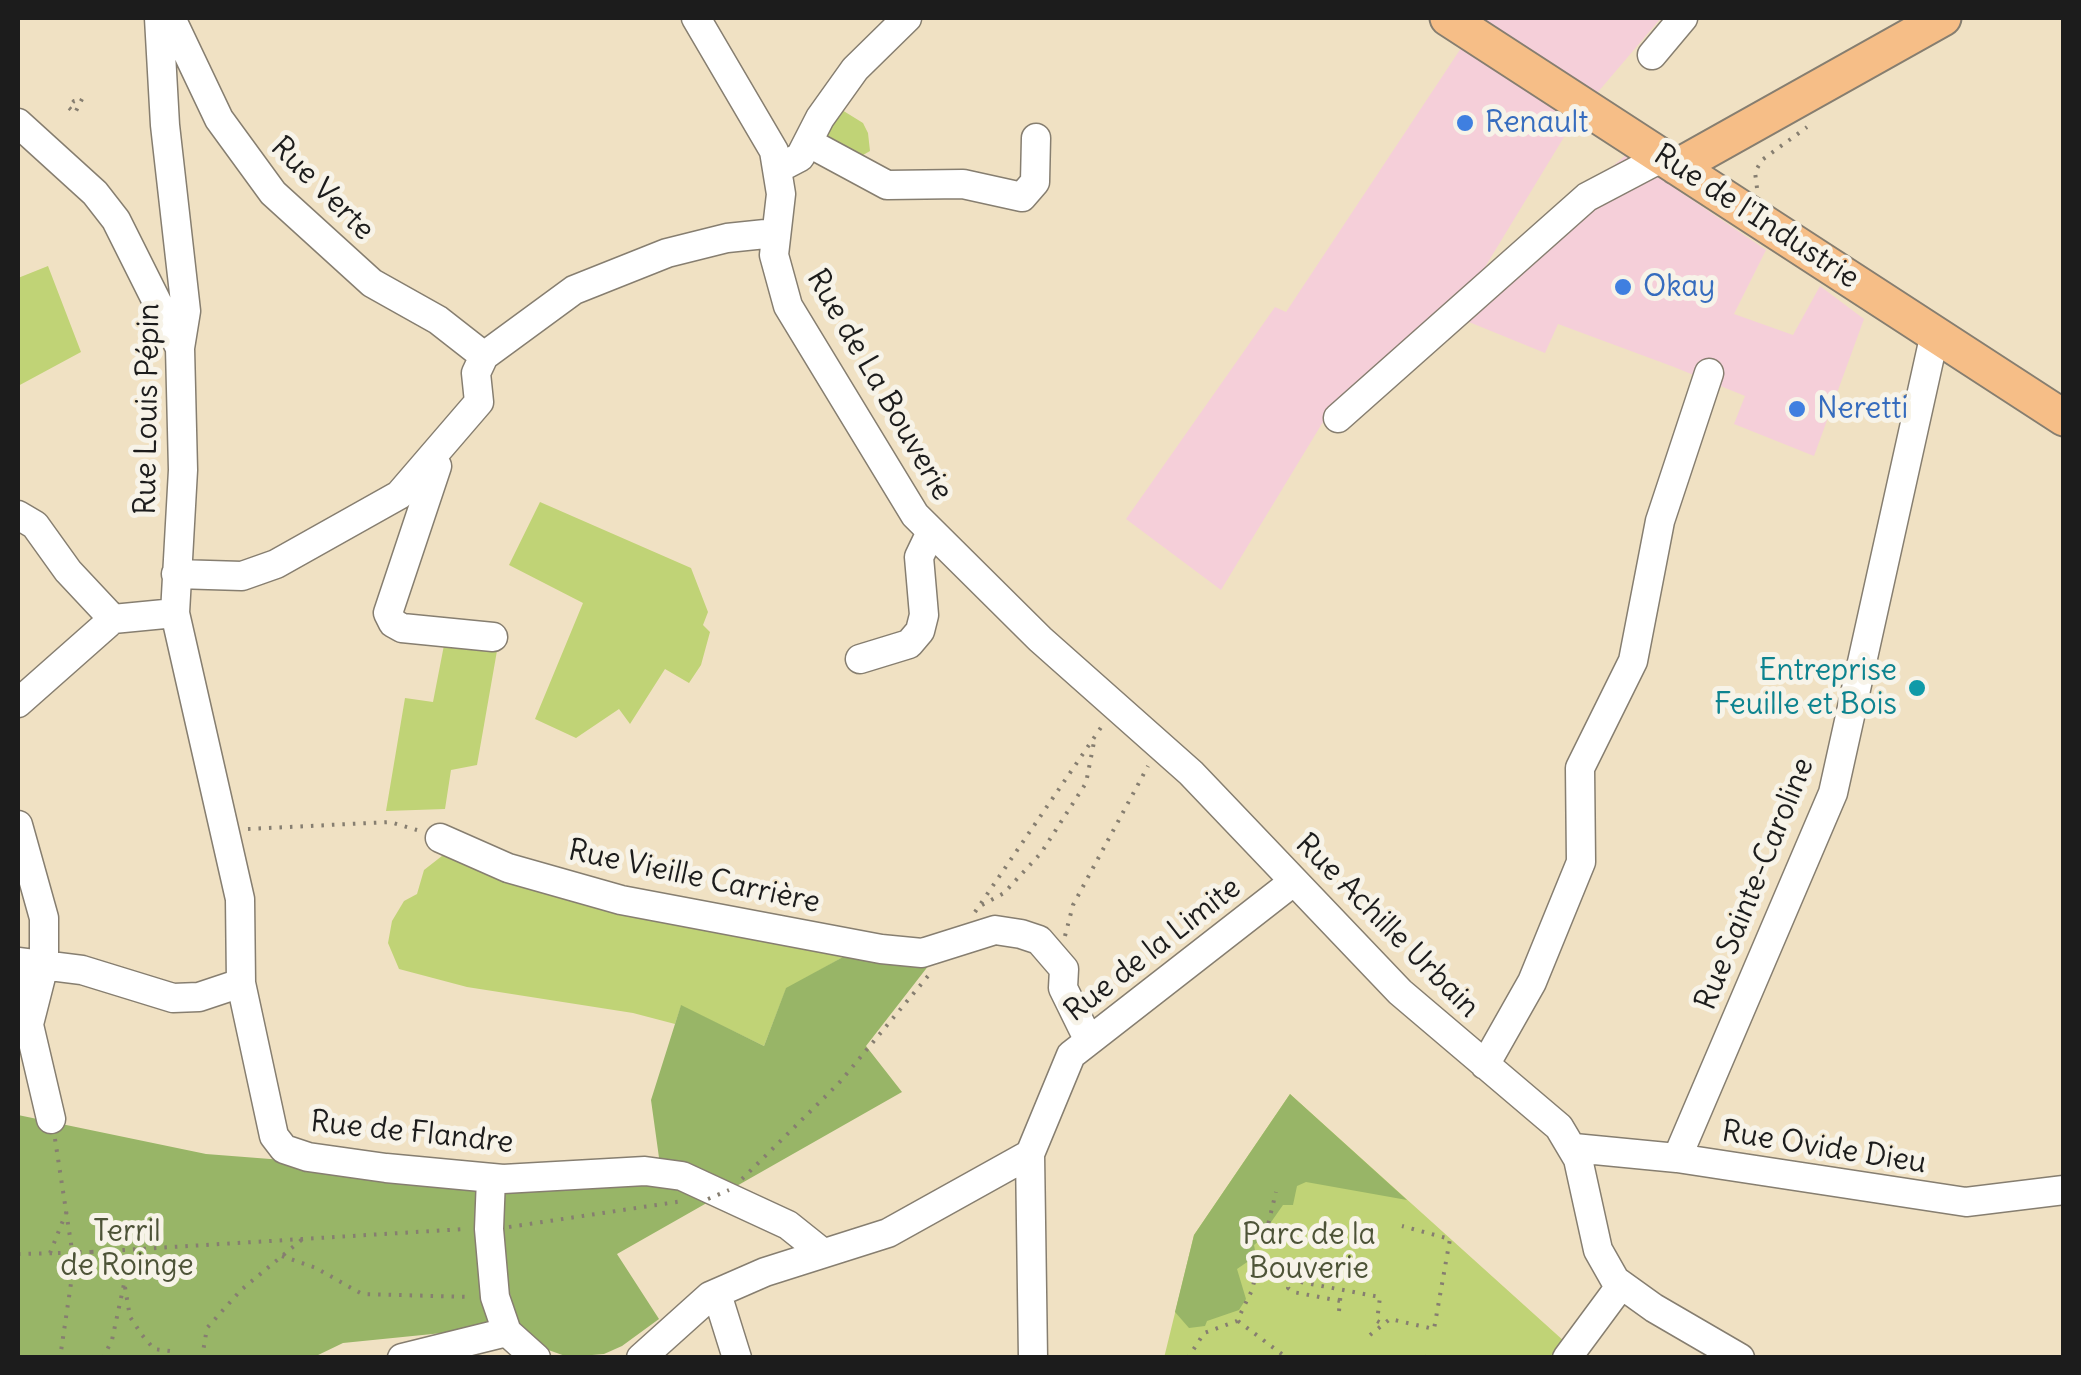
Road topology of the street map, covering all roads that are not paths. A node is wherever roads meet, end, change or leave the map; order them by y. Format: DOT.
graph roads {
  1 [pos="160,18"];
  2 [pos="172,18"];
  3 [pos="696,18"];
  4 [pos="907,18"];
  5 [pos="1448,18"];
  6 [pos="1683,18"];
  7 [pos="1943,18"];
  8 [pos="1652,55"];
  9 [pos="18,124"];
  10 [pos="1036,138"];
  11 [pos="811,144"];
  12 [pos="1670,162"];
  13 [pos="779,168"];
  14 [pos="775,233"];
  15 [pos="1935,333"];
  16 [pos="180,348"];
  17 [pos="484,356"];
  18 [pos="1709,373"];
  19 [pos="1338,418"];
  20 [pos="2064,418"];
  21 [pos="450,437"];
  22 [pos="18,515"];
  23 [pos="930,534"];
  24 [pos="176,574"];
  25 [pos="175,613"];
  26 [pos="113,619"];
  27 [pos="493,638"];
  28 [pos="860,660"];
  29 [pos="18,703"];
  30 [pos="1160,744"];
  31 [pos="18,825"];
  32 [pos="440,838"];
  33 [pos="1293,882"];
  34 [pos="39,964"];
  35 [pos="18,978"];
  36 [pos="242,983"];
  37 [pos="28,1028"];
  38 [pos="1088,1041"];
  39 [pos="1486,1065"];
  40 [pos="51,1120"];
  41 [pos="1574,1148"];
  42 [pos="1030,1154"];
  43 [pos="1677,1158"];
  44 [pos="491,1178"];
  45 [pos="2064,1190"];
  46 [pos="823,1252"];
  47 [pos="1621,1285"];
  48 [pos="717,1294"];
  49 [pos="508,1332"];
  50 [pos="463,1349"];
  51 [pos="402,1358"];
  52 [pos="536,1358"];
  53 [pos="641,1358"];
  54 [pos="737,1358"];
  55 [pos="1033,1358"];
  56 [pos="1567,1358"];
  57 [pos="1740,1358"];
  1 -- 16 [label="street, Rue Louis Pépin"];
  2 -- 17 [label="street, Rue Verte"];
  3 -- 13 [label="street, Rue de La Bouverie"];
  4 -- 11 [label="street"];
  5 -- 12 [label="main road, Rue de l'Industrie"];
  6 -- 8 [label="street"];
  7 -- 12 [label="main road"];
  9 -- 16 [label="street"];
  10 -- 11 [label="street"];
  11 -- 13 [label="street"];
  12 -- 15 [label="main road, Rue de l'Industrie"];
  12 -- 19 [label="street"];
  13 -- 14 [label="street, Rue de La Bouverie"];
  14 -- 17 [label="street"];
  14 -- 23 [label="street, Rue de La Bouverie"];
  15 -- 20 [label="main road, Rue de l'Industrie"];
  15 -- 43 [label="street, Rue Sainte-Caroline"];
  16 -- 24 [label="street, Rue Louis Pépin"];
  17 -- 21 [label="street"];
  18 -- 39 [label="street"];
  21 -- 24 [label="street"];
  21 -- 27 [label="street"];
  22 -- 26 [label="street"];
  23 -- 28 [label="street"];
  23 -- 30 [label="street, Rue de La Bouverie"];
  24 -- 25 [label="street, Rue Louis Pépin"];
  25 -- 26 [label="street"];
  25 -- 36 [label="street, Rue de Flandre"];
  26 -- 29 [label="street"];
  30 -- 33 [label="street, Rue Achille Urbain"];
  31 -- 34 [label="street"];
  32 -- 38 [label="street, Rue Vieille Carrière"];
  33 -- 38 [label="street, Rue de la Limite"];
  33 -- 39 [label="street, Rue Achille Urbain"];
  34 -- 36 [label="street"];
  34 -- 37 [label="street"];
  35 -- 37 [label="street"];
  36 -- 44 [label="street, Rue de Flandre"];
  37 -- 40 [label="street"];
  38 -- 42 [label="street, Rue de la Limite"];
  39 -- 41 [label="street, Rue Achille Urbain"];
  41 -- 43 [label="street, Rue Ovide Dieu"];
  41 -- 47 [label="street"];
  42 -- 46 [label="street"];
  42 -- 55 [label="street"];
  43 -- 45 [label="street, Rue Ovide Dieu"];
  44 -- 46 [label="street, Rue de Flandre"];
  44 -- 49 [label="street"];
  46 -- 48 [label="street"];
  47 -- 56 [label="street"];
  47 -- 57 [label="street"];
  48 -- 53 [label="street"];
  48 -- 54 [label="street"];
  49 -- 50 [label="street"];
  49 -- 52 [label="street"];
  50 -- 51 [label="street"];
}
